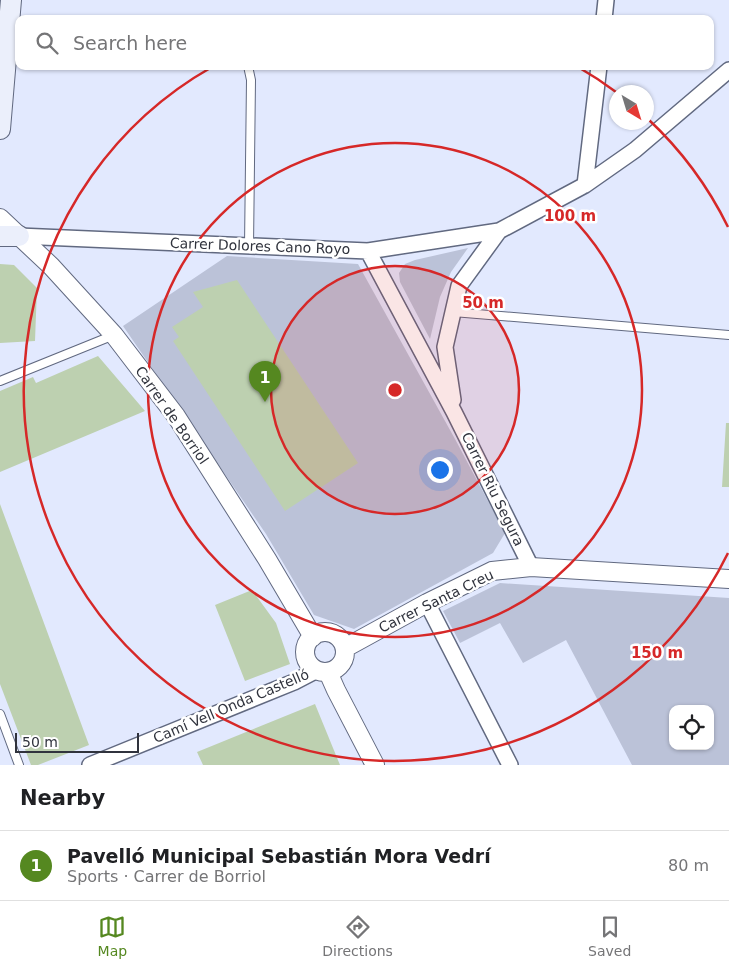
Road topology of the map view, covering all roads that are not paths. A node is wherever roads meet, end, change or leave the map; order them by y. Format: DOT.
graph roads {
  1 [pos="11,0"];
  2 [pos="606,0"];
  3 [pos="604,15"];
  4 [pos="13,50"];
  5 [pos="249,70"];
  6 [pos="599,70"];
  7 [pos="729,70"];
  8 [pos="0,129"];
  9 [pos="585,185"];
  10 [pos="0,218"];
  11 [pos="499,230"];
  12 [pos="9,236"];
  13 [pos="249,246"];
  14 [pos="368,251"];
  15 [pos="453,312"];
  16 [pos="114,335"];
  17 [pos="729,335"];
  18 [pos="446,347"];
  19 [pos="420,348"];
  20 [pos="0,381"];
  21 [pos="454,412"];
  22 [pos="531,567"];
  23 [pos="729,579"];
  24 [pos="427,603"];
  25 [pos="313,637"];
  26 [pos="345,648"];
  27 [pos="322,671"];
  28 [pos="0,714"];
  29 [pos="19,765"];
  30 [pos="90,765"];
  31 [pos="375,765"];
  32 [pos="510,765"];
  1 -- 4 [label="main road"];
  2 -- 3 [label="street"];
  4 -- 8 [label="main road"];
  5 -- 13 [label="lane"];
  6 -- 9 [label="street"];
  7 -- 9 [label="street"];
  9 -- 11 [label="street"];
  10 -- 12 [label="street, Carrer de Borriol"];
  11 -- 14 [label="street, Carrer Dolores Cano Royo"];
  11 -- 15 [label="street"];
  12 -- 13 [label="street, Carrer Dolores Cano Royo"];
  12 -- 16 [label="street, Carrer de Borriol"];
  13 -- 14 [label="street, Carrer Dolores Cano Royo"];
  14 -- 19 [label="street, Carrer Riu Segura"];
  15 -- 17 [label="lane"];
  15 -- 18 [label="street"];
  16 -- 20 [label="lane"];
  16 -- 25 [label="street, Carrer de Borriol"];
  18 -- 19 [label="street"];
  18 -- 21 [label="street"];
  19 -- 21 [label="street, Carrer Riu Segura"];
  21 -- 22 [label="street, Carrer Riu Segura"];
  22 -- 23 [label="street, Carrer Santa Creu"];
  22 -- 24 [label="street, Carrer Santa Creu"];
  24 -- 26 [label="street, Carrer Santa Creu"];
  24 -- 32 [label="street"];
  25 -- 26 [label="street"];
  25 -- 27 [label="street"];
  26 -- 27 [label="street"];
  27 -- 30 [label="street, Camí Vell Onda Castelló"];
  27 -- 31 [label="street"];
  28 -- 29 [label="lane"];
}
